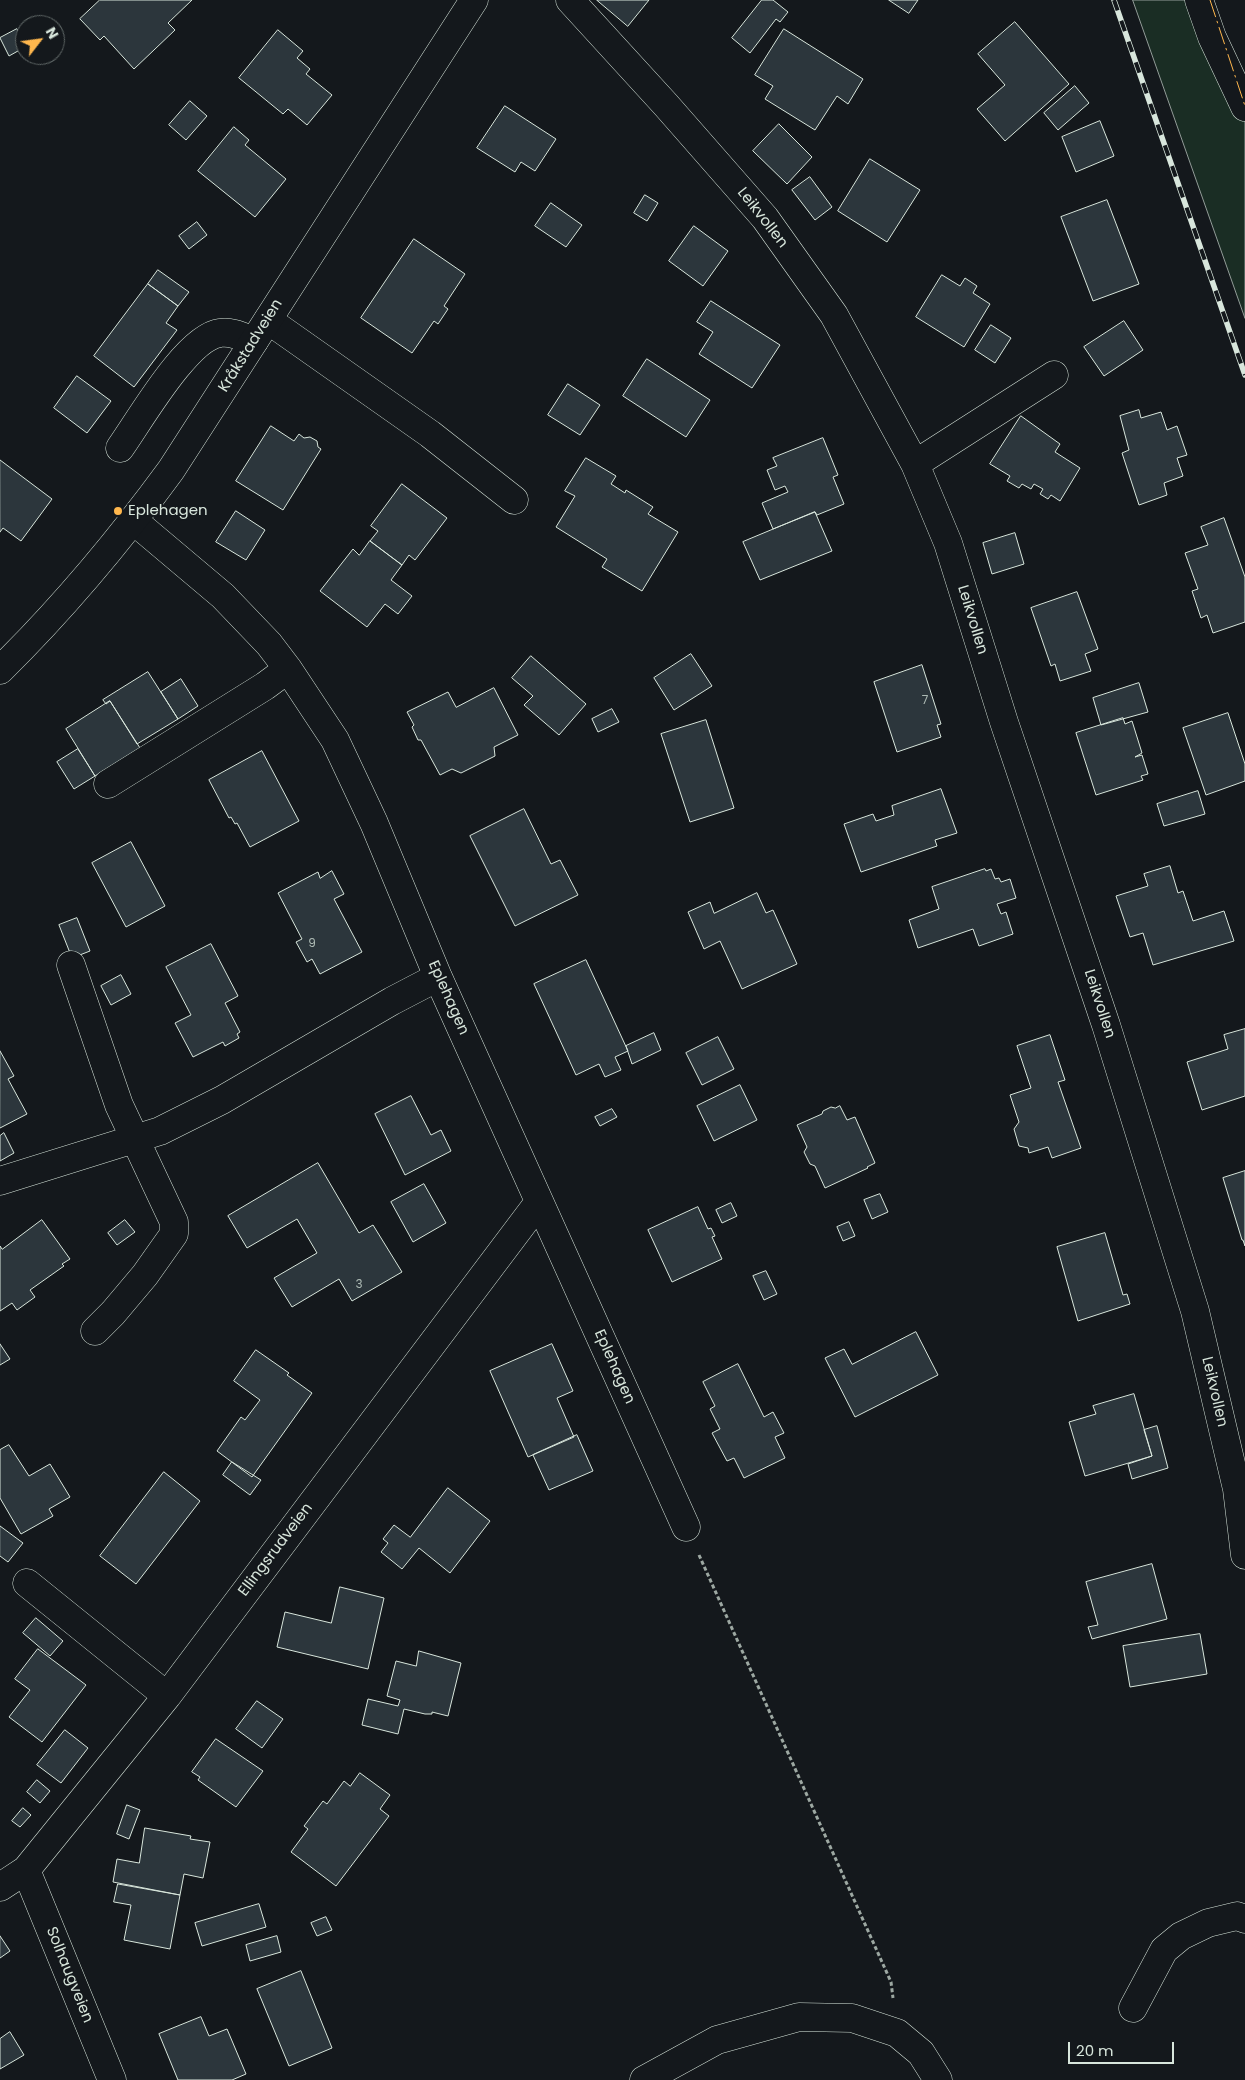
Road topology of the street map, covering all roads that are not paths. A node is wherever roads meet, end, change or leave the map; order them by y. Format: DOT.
graph roads {
  1 [pos="474,0"];
  2 [pos="570,0"];
  3 [pos="1199,0"];
  4 [pos="1245,107"];
  5 [pos="261,331"];
  6 [pos="1054,375"];
  7 [pos="120,448"];
  8 [pos="915,464"];
  9 [pos="514,500"];
  10 [pos="134,521"];
  11 [pos="288,669"];
  12 [pos="0,670"];
  13 [pos="108,784"];
  14 [pos="72,964"];
  15 [pos="438,977"];
  16 [pos="136,1140"];
  17 [pos="0,1181"];
  18 [pos="540,1202"];
  19 [pos="95,1331"];
  20 [pos="686,1527"];
  21 [pos="1245,1555"];
  22 [pos="27,1583"];
  23 [pos="167,1696"];
  24 [pos="26,1870"];
  25 [pos="0,1887"];
  26 [pos="1245,1919"];
  27 [pos="1133,2008"];
  28 [pos="112,2080"];
  29 [pos="644,2080"];
  30 [pos="938,2080"];
  1 -- 5 [label="street, Kråkstadveien"];
  2 -- 8 [label="street, Leikvollen"];
  3 -- 4 [label="street"];
  5 -- 7 [label="street"];
  5 -- 9 [label="street"];
  5 -- 10 [label="street, Kråkstadveien"];
  6 -- 8 [label="street"];
  8 -- 21 [label="street, Leikvollen"];
  10 -- 11 [label="street, Eplehagen"];
  10 -- 12 [label="street, Kråkstadveien"];
  11 -- 13 [label="street"];
  11 -- 15 [label="street, Eplehagen"];
  14 -- 16 [label="street"];
  15 -- 16 [label="street"];
  15 -- 18 [label="street, Eplehagen"];
  16 -- 17 [label="street"];
  16 -- 19 [label="street"];
  18 -- 20 [label="street, Eplehagen"];
  18 -- 23 [label="street, Ellingsrudveien"];
  22 -- 23 [label="street"];
  23 -- 24 [label="street, Ellingsrudveien"];
  24 -- 25 [label="street, Ellingsrudveien"];
  24 -- 28 [label="street, Solhaugveien"];
  26 -- 27 [label="street"];
  29 -- 30 [label="street"];
}
